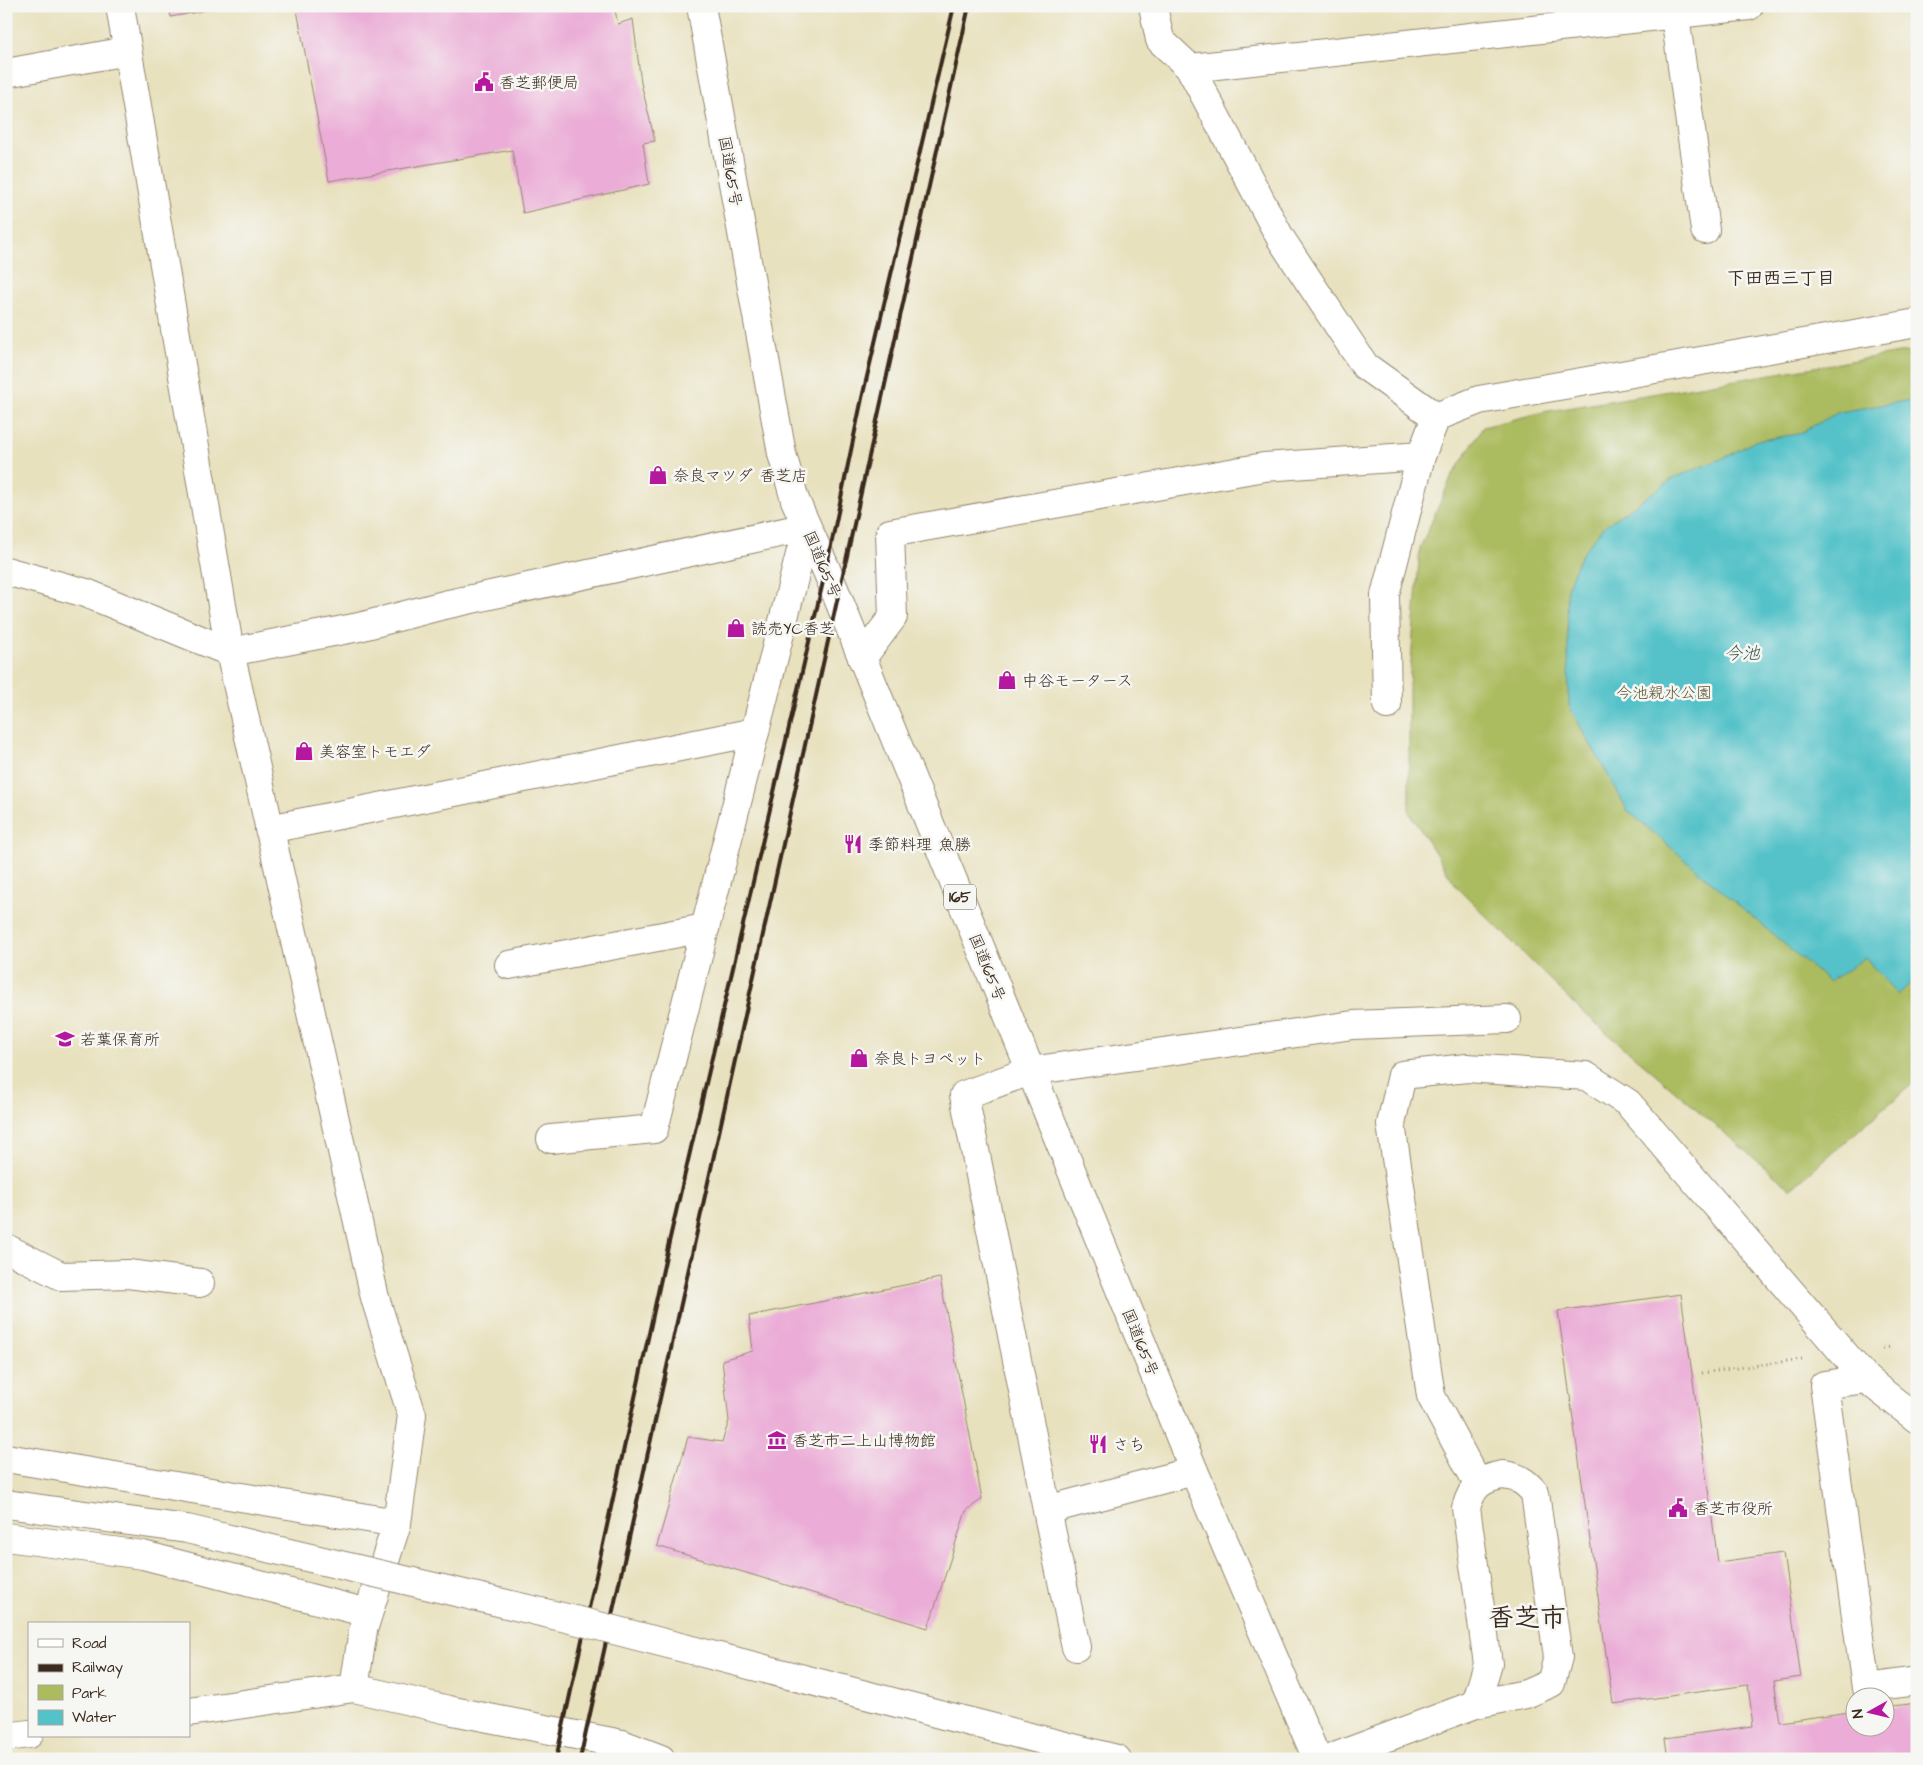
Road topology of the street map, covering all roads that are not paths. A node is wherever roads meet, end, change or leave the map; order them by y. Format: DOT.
graph roads {
  1 [pos="120,6"];
  2 [pos="701,6"];
  3 [pos="1153,6"];
  4 [pos="1748,6"];
  5 [pos="1675,16"];
  6 [pos="128,51"];
  7 [pos="1190,68"];
  8 [pos="6,73"];
  9 [pos="1706,230"];
  10 [pos="1917,323"];
  11 [pos="1436,417"];
  12 [pos="1421,456"];
  13 [pos="807,527"];
  14 [pos="6,571"];
  15 [pos="230,652"];
  16 [pos="862,658"];
  17 [pos="1387,706"];
  18 [pos="755,732"];
  19 [pos="269,829"];
  20 [pos="705,928"];
  21 [pos="509,965"];
  22 [pos="1506,1019"];
  23 [pos="1030,1071"];
  24 [pos="551,1140"];
  25 [pos="6,1248"];
  26 [pos="200,1283"];
  27 [pos="1866,1379"];
  28 [pos="1917,1419"];
  29 [pos="6,1458"];
  30 [pos="1194,1471"];
  31 [pos="1478,1484"];
  32 [pos="6,1504"];
  33 [pos="1047,1510"];
  34 [pos="397,1523"];
  35 [pos="6,1537"];
  36 [pos="368,1613"];
  37 [pos="1076,1647"];
  38 [pos="1917,1681"];
  39 [pos="354,1688"];
  40 [pos="1476,1704"];
  41 [pos="190,1712"];
  42 [pos="28,1734"];
  43 [pos="6,1737"];
  44 [pos="621,1751"];
  45 [pos="661,1759"];
  46 [pos="1117,1759"];
  47 [pos="1317,1759"];
  48 [pos="1329,1759"];
  1 -- 6 [label="main road"];
  2 -- 13 [label="main road, 国道165号 / 165"];
  3 -- 7 [label="main road"];
  4 -- 5 [label="main road"];
  5 -- 7 [label="main road"];
  5 -- 9 [label="main road"];
  6 -- 8 [label="main road"];
  6 -- 15 [label="main road"];
  7 -- 11 [label="main road"];
  10 -- 11 [label="main road"];
  11 -- 12 [label="main road"];
  12 -- 16 [label="main road"];
  12 -- 17 [label="main road"];
  13 -- 15 [label="main road"];
  13 -- 16 [label="main road, 国道165号 / 165"];
  13 -- 18 [label="main road"];
  14 -- 15 [label="main road"];
  15 -- 19 [label="main road"];
  16 -- 23 [label="main road, 国道165号 / 165"];
  18 -- 19 [label="main road"];
  18 -- 20 [label="main road"];
  19 -- 34 [label="main road"];
  20 -- 21 [label="main road"];
  20 -- 24 [label="main road"];
  22 -- 23 [label="main road"];
  23 -- 30 [label="main road, 国道165号 / 165"];
  23 -- 33 [label="main road"];
  25 -- 26 [label="main road"];
  27 -- 28 [label="main road"];
  27 -- 31 [label="main road"];
  27 -- 38 [label="main road"];
  29 -- 34 [label="main road"];
  30 -- 33 [label="main road"];
  30 -- 47 [label="main road, 国道165号 / 165"];
  31 -- 40 [label="main road"];
  31 -- 40 [label="main road"];
  32 -- 46 [label="main road, bridge"];
  33 -- 37 [label="main road"];
  34 -- 36 [label="main road"];
  35 -- 36 [label="main road"];
  36 -- 39 [label="main road"];
  39 -- 41 [label="main road"];
  39 -- 44 [label="main road"];
  40 -- 48 [label="main road"];
  42 -- 43 [label="main road"];
  44 -- 45 [label="main road"];
}
